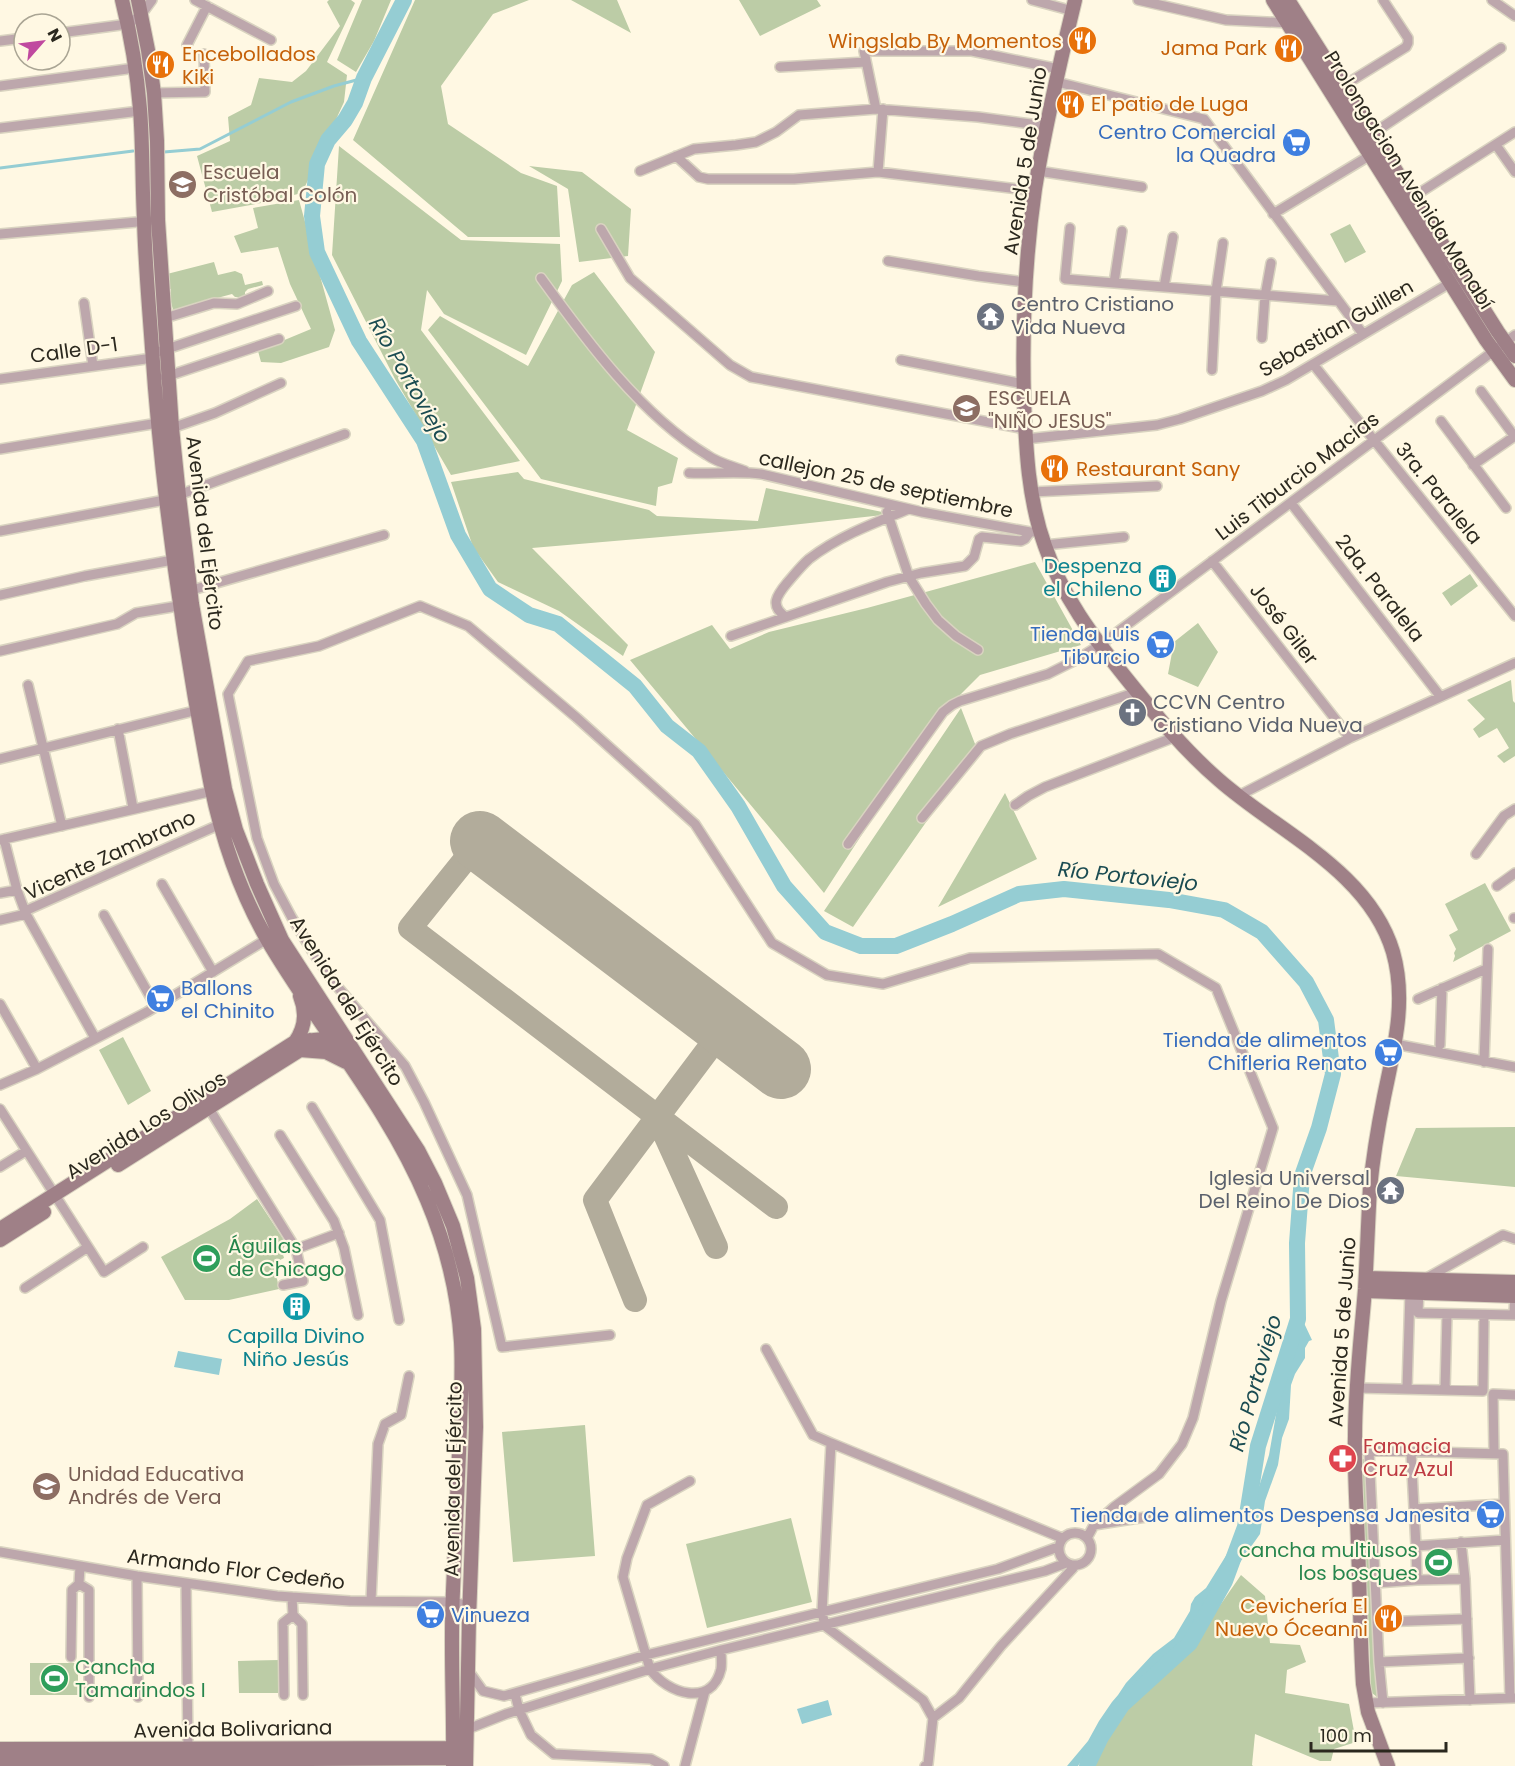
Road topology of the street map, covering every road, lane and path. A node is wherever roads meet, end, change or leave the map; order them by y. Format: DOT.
graph roads {
  1 [pos="195,0"];
  2 [pos="1032,0"];
  3 [pos="1138,0"];
  4 [pos="1273,0"];
  5 [pos="1288,0"];
  6 [pos="1383,0"];
  7 [pos="1492,0"];
  8 [pos="142,4"];
  9 [pos="1074,5"];
  10 [pos="207,6"];
  11 [pos="126,12"];
  12 [pos="1515,15"];
  13 [pos="1294,21"];
  14 [pos="72,29"];
  15 [pos="271,40"];
  16 [pos="187,45"];
  17 [pos="1501,48"];
  18 [pos="204,54"];
  19 [pos="866,62"];
  20 [pos="780,67"];
  21 [pos="135,68"];
  22 [pos="1058,75"];
  23 [pos="0,86"];
  24 [pos="1343,86"];
  25 [pos="154,93"];
  26 [pos="879,109"];
  27 [pos="140,111"];
  28 [pos="1046,126"];
  29 [pos="0,128"];
  30 [pos="1515,132"];
  31 [pos="1367,137"];
  32 [pos="1496,145"];
  33 [pos="1376,152"];
  34 [pos="676,156"];
  35 [pos="640,171"];
  36 [pos="1038,171"];
  37 [pos="878,172"];
  38 [pos="1515,172"];
  39 [pos="1142,187"];
  40 [pos="1035,191"];
  41 [pos="1413,197"];
  42 [pos="1273,214"];
  43 [pos="151,220"];
  44 [pos="1070,228"];
  45 [pos="601,229"];
  46 [pos="1122,231"];
  47 [pos="0,234"];
  48 [pos="1173,237"];
  49 [pos="1223,243"];
  50 [pos="888,261"];
  51 [pos="1271,263"];
  52 [pos="541,278"];
  53 [pos="1025,282"];
  54 [pos="1114,283"];
  55 [pos="1450,283"];
  56 [pos="1164,287"];
  57 [pos="268,291"];
  58 [pos="1216,291"];
  59 [pos="1265,296"];
  60 [pos="1338,302"];
  61 [pos="84,303"];
  62 [pos="296,306"];
  63 [pos="165,318"];
  64 [pos="1363,334"];
  65 [pos="1262,338"];
  66 [pos="279,339"];
  67 [pos="1504,343"];
  68 [pos="167,348"];
  69 [pos="152,356"];
  70 [pos="1515,356"];
  71 [pos="901,360"];
  72 [pos="1313,364"];
  73 [pos="93,366"];
  74 [pos="1212,370"];
  75 [pos="168,376"];
  76 [pos="0,379"];
  77 [pos="154,380"];
  78 [pos="1515,380"];
  79 [pos="281,383"];
  80 [pos="1024,384"];
  81 [pos="1481,391"];
  82 [pos="1441,421"];
  83 [pos="165,426"];
  84 [pos="345,434"];
  85 [pos="1026,434"];
  86 [pos="1515,437"];
  87 [pos="1374,441"];
  88 [pos="0,449"];
  89 [pos="1473,465"];
  90 [pos="748,472"];
  91 [pos="689,473"];
  92 [pos="1157,486"];
  93 [pos="1032,492"];
  94 [pos="172,498"];
  95 [pos="1291,503"];
  96 [pos="884,504"];
  97 [pos="1506,508"];
  98 [pos="909,509"];
  99 [pos="889,517"];
  100 [pos="0,531"];
  101 [pos="1035,532"];
  102 [pos="384,535"];
  103 [pos="1124,537"];
  104 [pos="1045,546"];
  105 [pos="173,561"];
  106 [pos="1212,561"];
  107 [pos="909,577"];
  108 [pos="0,595"];
  109 [pos="188,599"];
  110 [pos="1515,616"];
  111 [pos="786,617"];
  112 [pos="731,636"];
  113 [pos="1100,645"];
  114 [pos="978,650"];
  115 [pos="0,651"];
  116 [pos="1515,663"];
  117 [pos="28,685"];
  118 [pos="1137,692"];
  119 [pos="1440,696"];
  120 [pos="204,709"];
  121 [pos="118,729"];
  122 [pos="1175,737"];
  123 [pos="1350,738"];
  124 [pos="44,748"];
  125 [pos="0,759"];
  126 [pos="219,790"];
  127 [pos="1238,796"];
  128 [pos="1015,805"];
  129 [pos="133,808"];
  130 [pos="1515,809"];
  131 [pos="922,818"];
  132 [pos="227,823"];
  133 [pos="62,826"];
  134 [pos="2,839"];
  135 [pos="848,844"];
  136 [pos="1476,854"];
  137 [pos="1515,873"];
  138 [pos="162,884"];
  139 [pos="1497,885"];
  140 [pos="17,890"];
  141 [pos="0,893"];
  142 [pos="25,912"];
  143 [pos="104,915"];
  144 [pos="0,920"];
  145 [pos="267,939"];
  146 [pos="1488,949"];
  147 [pos="1486,969"];
  148 [pos="213,972"];
  149 [pos="296,985"];
  150 [pos="1442,988"];
  151 [pos="319,997"];
  152 [pos="1418,999"];
  153 [pos="0,1004"];
  154 [pos="156,1007"];
  155 [pos="319,1019"];
  156 [pos="95,1038"];
  157 [pos="311,1039"];
  158 [pos="333,1040"];
  159 [pos="1395,1044"];
  160 [pos="1440,1045"];
  161 [pos="297,1046"];
  162 [pos="354,1061"];
  163 [pos="1484,1062"];
  164 [pos="1515,1067"];
  165 [pos="36,1069"];
  166 [pos="0,1085"];
  167 [pos="206,1105"];
  168 [pos="312,1107"];
  169 [pos="0,1108"];
  170 [pos="280,1135"];
  171 [pos="26,1150"];
  172 [pos="0,1167"];
  173 [pos="57,1198"];
  174 [pos="0,1228"];
  175 [pos="339,1233"];
  176 [pos="1515,1239"];
  177 [pos="0,1240"];
  178 [pos="88,1247"];
  179 [pos="143,1247"];
  180 [pos="296,1249"];
  181 [pos="1515,1283"];
  182 [pos="1365,1284"];
  183 [pos="283,1285"];
  184 [pos="1418,1286"];
  185 [pos="25,1288"];
  186 [pos="1515,1296"];
  187 [pos="1447,1314"];
  188 [pos="1484,1315"];
  189 [pos="358,1316"];
  190 [pos="399,1320"];
  191 [pos="610,1335"];
  192 [pos="766,1349"];
  193 [pos="409,1376"];
  194 [pos="1357,1388"];
  195 [pos="1407,1389"];
  196 [pos="1445,1390"];
  197 [pos="1515,1395"];
  198 [pos="831,1443"];
  199 [pos="1355,1450"];
  200 [pos="1369,1450"];
  201 [pos="1411,1452"];
  202 [pos="1494,1454"];
  203 [pos="690,1481"];
  204 [pos="1504,1504"];
  205 [pos="1414,1509"];
  206 [pos="1146,1517"];
  207 [pos="1094,1525"];
  208 [pos="1510,1526"];
  209 [pos="1087,1538"];
  210 [pos="1505,1540"];
  211 [pos="1461,1542"];
  212 [pos="1060,1543"];
  213 [pos="1416,1546"];
  214 [pos="0,1552"];
  215 [pos="1071,1564"];
  216 [pos="80,1566"];
  217 [pos="137,1576"];
  218 [pos="1465,1579"];
  219 [pos="1417,1580"];
  220 [pos="186,1583"];
  221 [pos="1376,1583"];
  222 [pos="79,1584"];
  223 [pos="292,1598"];
  224 [pos="371,1601"];
  225 [pos="452,1602"];
  226 [pos="470,1606"];
  227 [pos="822,1612"];
  228 [pos="293,1616"];
  229 [pos="1467,1619"];
  230 [pos="1377,1622"];
  231 [pos="825,1626"];
  232 [pos="721,1650"];
  233 [pos="646,1655"];
  234 [pos="71,1657"];
  235 [pos="1469,1658"];
  236 [pos="1379,1662"];
  237 [pos="468,1669"];
  238 [pos="650,1670"];
  239 [pos="705,1691"];
  240 [pos="515,1694"];
  241 [pos="284,1695"];
  242 [pos="303,1695"];
  243 [pos="89,1697"];
  244 [pos="138,1697"];
  245 [pos="1512,1698"];
  246 [pos="1470,1700"];
  247 [pos="1366,1703"];
  248 [pos="1383,1703"];
  249 [pos="519,1710"];
  250 [pos="933,1718"];
  251 [pos="468,1729"];
  252 [pos="0,1749"];
  253 [pos="188,1749"];
  254 [pos="320,1757"];
  255 [pos="460,1757"];
  256 [pos="79,1759"];
  257 [pos="0,1761"];
  258 [pos="223,1762"];
  259 [pos="664,1766"];
  260 [pos="685,1766"];
  261 [pos="925,1766"];
  262 [pos="1388,1766"];
  1 -- 10 [label="street"];
  2 -- 9 [label="street"];
  3 -- 13 [label="street"];
  4 -- 13 [label="main road, Prolongacion Avenida Manabí"];
  5 -- 13 [label="main road, Prolongacion Avenida Manabí"];
  6 -- 24 [label="street"];
  7 -- 12 [label="street"];
  8 -- 11 [label="street"];
  8 -- 25 [label="main road, Avenida del Ejército"];
  9 -- 22 [label="main road, Avenida 5 de Junio"];
  10 -- 15 [label="street"];
  10 -- 16 [label="street"];
  11 -- 14 [label="street"];
  11 -- 21 [label="main road, Avenida del Ejército"];
  13 -- 24 [label="main road, Prolongacion Avenida Manabí"];
  13 -- 31 [label="main road, Prolongacion Avenida Manabí"];
  17 -- 31 [label="street"];
  18 -- 25 [label="street"];
  19 -- 20 [label="street"];
  19 -- 22 [label="street"];
  19 -- 26 [label="street"];
  21 -- 23 [label="street"];
  21 -- 27 [label="main road, Avenida del Ejército"];
  22 -- 28 [label="main road, Avenida 5 de Junio"];
  22 -- 42 [label="street"];
  24 -- 31 [label="main road, Prolongacion Avenida Manabí"];
  25 -- 43 [label="main road, Avenida del Ejército"];
  26 -- 28 [label="street"];
  26 -- 34 [label="street"];
  26 -- 37 [label="street"];
  27 -- 29 [label="street"];
  27 -- 43 [label="main road, Avenida del Ejército"];
  28 -- 36 [label="main road, Avenida 5 de Junio"];
  30 -- 32 [label="street"];
  31 -- 33 [label="main road, Prolongacion Avenida Manabí"];
  32 -- 38 [label="street"];
  32 -- 41 [label="street"];
  33 -- 41 [label="main road, Prolongacion Avenida Manabí"];
  33 -- 42 [label="street"];
  33 -- 55 [label="main road, Prolongacion Avenida Manabí"];
  34 -- 35 [label="street"];
  34 -- 37 [label="street"];
  36 -- 39 [label="street"];
  36 -- 40 [label="main road, Avenida 5 de Junio"];
  37 -- 40 [label="street"];
  40 -- 53 [label="main road, Avenida 5 de Junio"];
  41 -- 67 [label="main road, Prolongacion Avenida Manabí"];
  42 -- 60 [label="street"];
  43 -- 47 [label="street"];
  43 -- 63 [label="main road, Avenida del Ejército"];
  43 -- 69 [label="main road, Avenida del Ejército"];
  44 -- 54 [label="street"];
  45 -- 85 [label="street, Sebastian Guillen"];
  46 -- 54 [label="street"];
  48 -- 56 [label="street"];
  49 -- 58 [label="street"];
  50 -- 53 [label="street"];
  51 -- 59 [label="street"];
  52 -- 90 [label="street"];
  53 -- 80 [label="main road, Avenida 5 de Junio"];
  54 -- 56 [label="street"];
  55 -- 64 [label="street, Sebastian Guillen"];
  55 -- 67 [label="main road, Prolongacion Avenida Manabí"];
  56 -- 58 [label="street"];
  57 -- 63 [label="street"];
  58 -- 59 [label="street"];
  58 -- 74 [label="street"];
  59 -- 60 [label="street"];
  59 -- 65 [label="street"];
  60 -- 64 [label="street"];
  61 -- 73 [label="street"];
  62 -- 68 [label="street, Calle D-1"];
  63 -- 68 [label="main road, Avenida del Ejército"];
  64 -- 72 [label="street, Sebastian Guillen"];
  66 -- 75 [label="street"];
  67 -- 70 [label="main road, Prolongacion Avenida Manabí"];
  67 -- 78 [label="main road, Prolongacion Avenida Manabí"];
  67 -- 87 [label="street, Luis Tiburcio Macias"];
  68 -- 69 [label="street, Calle D-1"];
  68 -- 75 [label="main road, Avenida del Ejército"];
  69 -- 73 [label="street, Calle D-1"];
  69 -- 77 [label="main road, Avenida del Ejército"];
  71 -- 80 [label="street"];
  72 -- 85 [label="street, Sebastian Guillen"];
  72 -- 87 [label="street, 3ra. Paralela"];
  73 -- 76 [label="street, Calle D-1"];
  75 -- 77 [label="street"];
  75 -- 83 [label="main road, Avenida del Ejército"];
  77 -- 83 [label="main road, Avenida del Ejército"];
  79 -- 83 [label="street"];
  80 -- 85 [label="main road, Avenida 5 de Junio"];
  81 -- 86 [label="street"];
  82 -- 89 [label="street"];
  83 -- 88 [label="street"];
  83 -- 94 [label="main road, Avenida del Ejército"];
  84 -- 94 [label="street"];
  85 -- 93 [label="main road, Avenida 5 de Junio"];
  86 -- 89 [label="street"];
  87 -- 95 [label="street, Luis Tiburcio Macias"];
  87 -- 110 [label="street, 3ra. Paralela"];
  89 -- 97 [label="street"];
  90 -- 91 [label="street, callejon 25 de septiembre"];
  90 -- 96 [label="street, callejon 25 de septiembre"];
  92 -- 93 [label="street"];
  93 -- 101 [label="main road, Avenida 5 de Junio"];
  94 -- 100 [label="street"];
  94 -- 105 [label="main road, Avenida del Ejército"];
  94 -- 109 [label="main road, Avenida del Ejército"];
  95 -- 106 [label="street, Luis Tiburcio Macias"];
  95 -- 119 [label="street, 2da. Paralela"];
  96 -- 98 [label="street, callejon 25 de septiembre"];
  96 -- 99 [label="street"];
  98 -- 99 [label="street"];
  98 -- 101 [label="street, callejon 25 de septiembre"];
  99 -- 107 [label="street"];
  99 -- 111 [label="street"];
  101 -- 104 [label="main road, Avenida 5 de Junio"];
  101 -- 107 [label="street"];
  102 -- 109 [label="street"];
  103 -- 104 [label="street"];
  104 -- 113 [label="main road, Avenida 5 de Junio"];
  105 -- 108 [label="street"];
  105 -- 109 [label="main road, Avenida del Ejército"];
  106 -- 113 [label="street, Luis Tiburcio Macias"];
  106 -- 123 [label="street, José Giler"];
  107 -- 111 [label="street"];
  107 -- 114 [label="street"];
  109 -- 115 [label="street"];
  109 -- 120 [label="main road, Avenida del Ejército"];
  111 -- 112 [label="street"];
  113 -- 118 [label="main road, Avenida 5 de Junio"];
  113 -- 135 [label="street, Luis Tiburcio Macias"];
  116 -- 119 [label="street"];
  117 -- 124 [label="street"];
  118 -- 122 [label="main road, Avenida 5 de Junio"];
  118 -- 131 [label="street"];
  119 -- 123 [label="street"];
  120 -- 121 [label="street"];
  120 -- 126 [label="main road, Avenida del Ejército"];
  121 -- 124 [label="street"];
  121 -- 129 [label="street"];
  122 -- 127 [label="main road, Avenida 5 de Junio"];
  122 -- 128 [label="street"];
  123 -- 127 [label="street"];
  124 -- 125 [label="street"];
  124 -- 133 [label="street"];
  126 -- 129 [label="street"];
  126 -- 132 [label="main road, Avenida del Ejército"];
  127 -- 159 [label="main road, Avenida 5 de Junio"];
  129 -- 133 [label="street"];
  130 -- 136 [label="street"];
  132 -- 142 [label="street, Vicente Zambrano"];
  132 -- 145 [label="main road, Avenida del Ejército"];
  132 -- 151 [label="main road, Avenida del Ejército"];
  133 -- 134 [label="street"];
  134 -- 140 [label="street"];
  137 -- 139 [label="street"];
  138 -- 148 [label="street"];
  140 -- 141 [label="street"];
  140 -- 142 [label="street"];
  142 -- 144 [label="street, Vicente Zambrano"];
  142 -- 156 [label="street"];
  143 -- 154 [label="street"];
  145 -- 148 [label="street"];
  145 -- 149 [label="main road, Avenida del Ejército"];
  146 -- 147 [label="street"];
  147 -- 150 [label="street"];
  147 -- 163 [label="street"];
  148 -- 154 [label="street"];
  149 -- 155 [label="main road, Avenida del Ejército"];
  149 -- 161 [label="main road"];
  150 -- 152 [label="street"];
  150 -- 160 [label="street"];
  151 -- 155 [label="main road"];
  151 -- 162 [label="main road, Avenida del Ejército"];
  153 -- 165 [label="street"];
  154 -- 156 [label="street"];
  155 -- 157 [label="main road"];
  155 -- 158 [label="main road, Avenida del Ejército"];
  156 -- 165 [label="street"];
  157 -- 158 [label="main road, Avenida Los Olivos"];
  157 -- 161 [label="main road, Avenida Los Olivos"];
  158 -- 162 [label="main road"];
  159 -- 163 [label="street"];
  159 -- 182 [label="main road, Avenida 5 de Junio"];
  161 -- 162 [label="main road"];
  161 -- 167 [label="main road, Avenida Los Olivos"];
  162 -- 225 [label="main road, Avenida del Ejército"];
  162 -- 226 [label="main road, Avenida del Ejército"];
  163 -- 164 [label="street"];
  165 -- 166 [label="street"];
  167 -- 173 [label="main road, Avenida Los Olivos"];
  167 -- 180 [label="street"];
  168 -- 190 [label="street"];
  169 -- 171 [label="street"];
  170 -- 175 [label="street"];
  171 -- 172 [label="street"];
  171 -- 173 [label="street"];
  173 -- 174 [label="main road, Avenida Los Olivos"];
  173 -- 177 [label="main road, Avenida Los Olivos"];
  173 -- 178 [label="street"];
  175 -- 180 [label="street"];
  175 -- 189 [label="street"];
  176 -- 184 [label="street"];
  178 -- 179 [label="street"];
  178 -- 185 [label="street"];
  180 -- 183 [label="street"];
  181 -- 184 [label="main road"];
  181 -- 186 [label="street"];
  182 -- 184 [label="main road"];
  182 -- 194 [label="main road, Avenida 5 de Junio"];
  184 -- 186 [label="main road"];
  184 -- 187 [label="street"];
  184 -- 195 [label="street"];
  186 -- 188 [label="street"];
  187 -- 188 [label="street"];
  187 -- 196 [label="street"];
  188 -- 196 [label="street"];
  191 -- 207 [label="street"];
  192 -- 198 [label="street"];
  193 -- 224 [label="street"];
  194 -- 195 [label="street"];
  194 -- 199 [label="main road, Avenida 5 de Junio"];
  195 -- 196 [label="street"];
  197 -- 202 [label="street"];
  198 -- 212 [label="street"];
  198 -- 227 [label="street"];
  199 -- 200 [label="street"];
  199 -- 247 [label="main road, Avenida 5 de Junio"];
  200 -- 201 [label="street"];
  200 -- 221 [label="street"];
  201 -- 202 [label="street"];
  201 -- 205 [label="street"];
  202 -- 204 [label="street"];
  203 -- 233 [label="street"];
  204 -- 205 [label="street"];
  204 -- 208 [label="street"];
  205 -- 213 [label="street"];
  206 -- 207 [label="street"];
  207 -- 209 [label="street"];
  208 -- 210 [label="street"];
  209 -- 212 [label="street"];
  209 -- 215 [label="street"];
  210 -- 211 [label="street"];
  210 -- 245 [label="street"];
  211 -- 213 [label="street"];
  211 -- 218 [label="street"];
  212 -- 215 [label="street"];
  212 -- 227 [label="street"];
  213 -- 219 [label="street"];
  214 -- 216 [label="street, Armando Flor Cedeño"];
  215 -- 231 [label="street"];
  215 -- 250 [label="street"];
  216 -- 217 [label="street, Armando Flor Cedeño"];
  216 -- 222 [label="street"];
  217 -- 220 [label="street, Armando Flor Cedeño"];
  217 -- 244 [label="street"];
  218 -- 219 [label="street"];
  218 -- 229 [label="street"];
  219 -- 221 [label="street"];
  220 -- 223 [label="street, Armando Flor Cedeño"];
  220 -- 253 [label="street"];
  221 -- 230 [label="street"];
  222 -- 234 [label="street"];
  222 -- 243 [label="street"];
  223 -- 224 [label="street, Armando Flor Cedeño"];
  223 -- 228 [label="street"];
  224 -- 225 [label="street, Armando Flor Cedeño"];
  225 -- 226 [label="street, Armando Flor Cedeño"];
  225 -- 255 [label="main road, Avenida del Ejército"];
  226 -- 237 [label="main road, Avenida del Ejército"];
  227 -- 231 [label="street"];
  227 -- 233 [label="street"];
  228 -- 241 [label="street"];
  228 -- 242 [label="street"];
  229 -- 230 [label="street"];
  229 -- 235 [label="street"];
  230 -- 236 [label="street"];
  231 -- 232 [label="street"];
  231 -- 250 [label="street"];
  232 -- 238 [label="street"];
  232 -- 239 [label="street"];
  233 -- 238 [label="street"];
  233 -- 240 [label="street"];
  235 -- 236 [label="street"];
  235 -- 246 [label="street"];
  236 -- 248 [label="street"];
  237 -- 240 [label="street"];
  237 -- 251 [label="main road, Avenida del Ejército"];
  238 -- 239 [label="street"];
  238 -- 249 [label="street"];
  239 -- 260 [label="street"];
  240 -- 249 [label="street"];
  245 -- 246 [label="street"];
  246 -- 248 [label="street"];
  247 -- 248 [label="street"];
  247 -- 262 [label="main road, Avenida 5 de Junio"];
  249 -- 251 [label="street"];
  249 -- 259 [label="street"];
  250 -- 261 [label="street"];
  251 -- 255 [label="main road, Avenida del Ejército"];
  252 -- 256 [label="main road, Avenida Bolivariana"];
  253 -- 254 [label="main road, Avenida Bolivariana"];
  253 -- 256 [label="main road, Avenida Bolivariana"];
  254 -- 255 [label="main road, Avenida Bolivariana"];
  254 -- 258 [label="main road, Avenida Bolivariana"];
  256 -- 257 [label="main road, Avenida Bolivariana"];
  256 -- 258 [label="main road, Avenida Bolivariana"];
}
